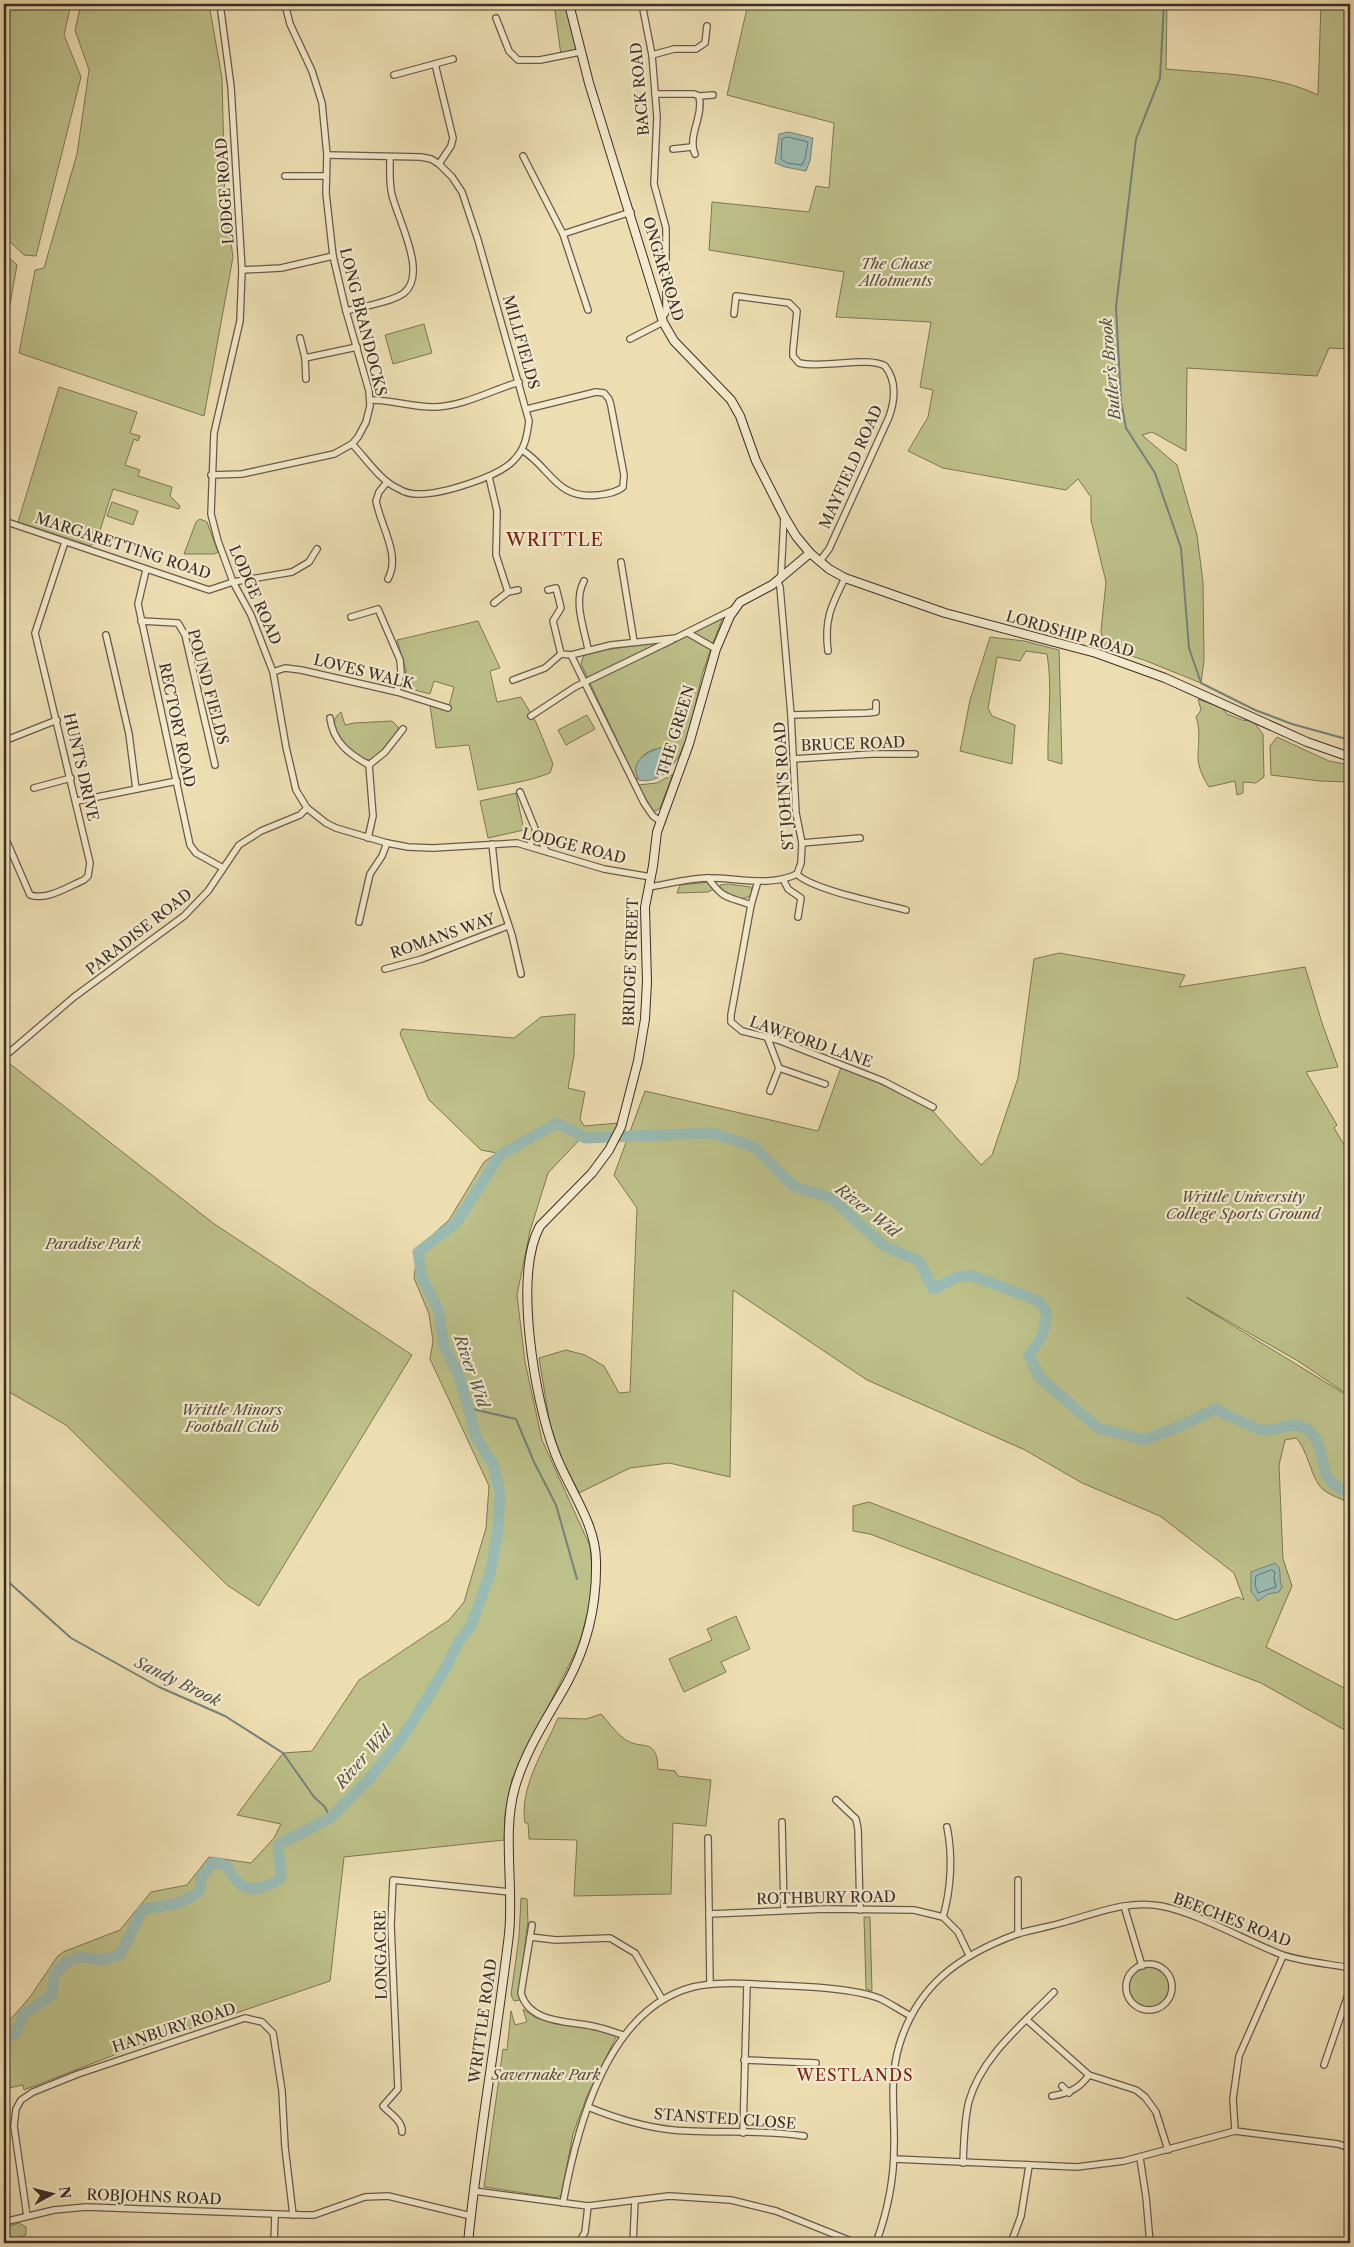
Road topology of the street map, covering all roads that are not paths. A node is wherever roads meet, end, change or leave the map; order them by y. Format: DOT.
graph roads {
  1 [pos="220,4"];
  2 [pos="286,4"];
  3 [pos="569,4"];
  4 [pos="642,4"];
  5 [pos="496,18"];
  6 [pos="707,26"];
  7 [pos="580,52"];
  8 [pos="652,55"];
  9 [pos="453,59"];
  10 [pos="435,64"];
  11 [pos="394,75"];
  12 [pos="655,94"];
  13 [pos="713,95"];
  14 [pos="699,96"];
  15 [pos="692,147"];
  16 [pos="673,149"];
  17 [pos="695,154"];
  18 [pos="326,155"];
  19 [pos="523,156"];
  20 [pos="390,157"];
  21 [pos="439,164"];
  22 [pos="285,176"];
  23 [pos="325,176"];
  24 [pos="630,212"];
  25 [pos="563,234"];
  26 [pos="333,256"];
  27 [pos="242,270"];
  28 [pos="588,310"];
  29 [pos="346,312"];
  30 [pos="734,314"];
  31 [pos="663,321"];
  32 [pos="300,338"];
  33 [pos="630,339"];
  34 [pos="357,347"];
  35 [pos="305,358"];
  36 [pos="306,379"];
  37 [pos="519,382"];
  38 [pos="371,400"];
  39 [pos="527,409"];
  40 [pos="352,444"];
  41 [pos="522,450"];
  42 [pos="211,475"];
  43 [pos="489,477"];
  44 [pos="387,482"];
  45 [pos="784,516"];
  46 [pos="4,520"];
  47 [pos="66,542"];
  48 [pos="317,549"];
  49 [pos="810,552"];
  50 [pos="820,561"];
  51 [pos="621,562"];
  52 [pos="146,570"];
  53 [pos="845,578"];
  54 [pos="388,579"];
  55 [pos="779,579"];
  56 [pos="584,581"];
  57 [pos="233,582"];
  58 [pos="518,590"];
  59 [pos="548,590"];
  60 [pos="508,592"];
  61 [pos="494,603"];
  62 [pos="734,609"];
  63 [pos="351,617"];
  64 [pos="141,621"];
  65 [pos="688,633"];
  66 [pos="106,635"];
  67 [pos="676,638"];
  68 [pos="634,642"];
  69 [pos="588,649"];
  70 [pos="716,649"];
  71 [pos="828,652"];
  72 [pos="561,654"];
  73 [pos="572,655"];
  74 [pos="273,672"];
  75 [pos="513,680"];
  76 [pos="585,683"];
  77 [pos="397,692"];
  78 [pos="876,703"];
  79 [pos="448,708"];
  80 [pos="791,715"];
  81 [pos="531,716"];
  82 [pos="330,718"];
  83 [pos="57,720"];
  84 [pos="404,729"];
  85 [pos="4,741"];
  86 [pos="915,754"];
  87 [pos="1350,757"];
  88 [pos="793,759"];
  89 [pos="216,765"];
  90 [pos="368,765"];
  91 [pos="71,778"];
  92 [pos="176,781"];
  93 [pos="34,788"];
  94 [pos="136,789"];
  95 [pos="520,792"];
  96 [pos="77,800"];
  97 [pos="307,808"];
  98 [pos="660,821"];
  99 [pos="536,831"];
  100 [pos="4,835"];
  101 [pos="368,838"];
  102 [pos="860,838"];
  103 [pos="387,843"];
  104 [pos="802,843"];
  105 [pos="492,844"];
  106 [pos="530,845"];
  107 [pos="546,850"];
  108 [pos="223,868"];
  109 [pos="797,874"];
  110 [pos="708,878"];
  111 [pos="783,879"];
  112 [pos="758,881"];
  113 [pos="650,882"];
  114 [pos="751,904"];
  115 [pos="906,910"];
  116 [pos="798,917"];
  117 [pos="358,922"];
  118 [pos="508,926"];
  119 [pos="385,968"];
  120 [pos="521,974"];
  121 [pos="768,1040"];
  122 [pos="4,1057"];
  123 [pos="779,1068"];
  124 [pos="825,1084"];
  125 [pos="770,1091"];
  126 [pos="933,1107"];
  127 [pos="612,1145"];
  128 [pos="836,1800"];
  129 [pos="782,1822"];
  130 [pos="947,1828"];
  131 [pos="708,1838"];
  132 [pos="1018,1880"];
  133 [pos="510,1892"];
  134 [pos="1124,1906"];
  135 [pos="784,1910"];
  136 [pos="860,1910"];
  137 [pos="709,1914"];
  138 [pos="943,1917"];
  139 [pos="532,1925"];
  140 [pos="1018,1934"];
  141 [pos="530,1937"];
  142 [pos="969,1955"];
  143 [pos="1282,1956"];
  144 [pos="1142,1966"];
  145 [pos="1350,1968"];
  146 [pos="710,1984"];
  147 [pos="747,1984"];
  148 [pos="1350,1989"];
  149 [pos="1054,1992"];
  150 [pos="662,1999"];
  151 [pos="911,2016"];
  152 [pos="1027,2020"];
  153 [pos="623,2036"];
  154 [pos="744,2060"];
  155 [pos="816,2063"];
  156 [pos="1324,2065"];
  157 [pos="1089,2074"];
  158 [pos="1062,2086"];
  159 [pos="1069,2092"];
  160 [pos="1052,2096"];
  161 [pos="588,2107"];
  162 [pos="1235,2131"];
  163 [pos="402,2132"];
  164 [pos="743,2133"];
  165 [pos="804,2136"];
  166 [pos="1350,2148"];
  167 [pos="1168,2150"];
  168 [pos="1140,2158"];
  169 [pos="894,2159"];
  170 [pos="963,2162"];
  171 [pos="1029,2166"];
  172 [pos="474,2191"];
  173 [pos="635,2200"];
  174 [pos="563,2203"];
  175 [pos="588,2206"];
  176 [pos="275,2215"];
  177 [pos="293,2215"];
  178 [pos="27,2216"];
  179 [pos="471,2216"];
  180 [pos="4,2222"];
  181 [pos="274,2243"];
  182 [pos="468,2243"];
  183 [pos="578,2243"];
  184 [pos="633,2243"];
  185 [pos="856,2243"];
  186 [pos="876,2243"];
  187 [pos="1011,2243"];
  188 [pos="1150,2243"];
  1 -- 27 [label="street, LODGE ROAD"];
  2 -- 18 [label="street, LONG BRANDOCKS"];
  3 -- 7 [label="street, ONGAR ROAD"];
  4 -- 8 [label="street, BACK ROAD"];
  5 -- 7 [label="street"];
  6 -- 8 [label="street"];
  7 -- 24 [label="street, ONGAR ROAD"];
  8 -- 12 [label="street, BACK ROAD"];
  9 -- 10 [label="street"];
  10 -- 11 [label="street"];
  10 -- 21 [label="street"];
  12 -- 14 [label="street"];
  12 -- 31 [label="street, BACK ROAD"];
  13 -- 14 [label="street"];
  14 -- 15 [label="street"];
  15 -- 16 [label="street"];
  15 -- 17 [label="street"];
  18 -- 20 [label="street"];
  18 -- 23 [label="street, LONG BRANDOCKS"];
  19 -- 25 [label="street"];
  20 -- 21 [label="street"];
  20 -- 29 [label="street"];
  21 -- 37 [label="street, MILLFIELDS"];
  22 -- 23 [label="street"];
  23 -- 26 [label="street, LONG BRANDOCKS"];
  24 -- 25 [label="street"];
  24 -- 31 [label="street, ONGAR ROAD"];
  25 -- 28 [label="street"];
  26 -- 27 [label="street"];
  26 -- 29 [label="street, LONG BRANDOCKS"];
  27 -- 42 [label="street, LODGE ROAD"];
  29 -- 34 [label="street, LONG BRANDOCKS"];
  30 -- 50 [label="street, MAYFIELD ROAD"];
  31 -- 33 [label="street"];
  31 -- 45 [label="street, ONGAR ROAD"];
  32 -- 35 [label="street"];
  34 -- 35 [label="street"];
  34 -- 38 [label="street, LONG BRANDOCKS"];
  35 -- 36 [label="street"];
  37 -- 38 [label="street"];
  37 -- 39 [label="street, MILLFIELDS"];
  38 -- 40 [label="street, LONG BRANDOCKS"];
  39 -- 41 [label="street, MILLFIELDS"];
  39 -- 41 [label="street"];
  40 -- 42 [label="street"];
  40 -- 44 [label="street"];
  41 -- 43 [label="street"];
  42 -- 57 [label="street, LODGE ROAD"];
  43 -- 44 [label="street"];
  43 -- 60 [label="street"];
  44 -- 54 [label="street"];
  45 -- 49 [label="street, ONGAR ROAD"];
  45 -- 55 [label="street, ONGAR ROAD"];
  46 -- 47 [label="street, MARGARETTING ROAD"];
  47 -- 52 [label="street, MARGARETTING ROAD"];
  47 -- 83 [label="street, HUNTS DRIVE"];
  48 -- 57 [label="street, MARGARETTING ROAD"];
  49 -- 50 [label="street, LORDSHIP ROAD"];
  49 -- 55 [label="street, THE GREEN"];
  50 -- 53 [label="street, LORDSHIP ROAD"];
  51 -- 68 [label="street"];
  52 -- 57 [label="street, MARGARETTING ROAD"];
  52 -- 64 [label="street, RECTORY ROAD"];
  53 -- 71 [label="street"];
  53 -- 87 [label="street, LORDSHIP ROAD"];
  55 -- 62 [label="street, THE GREEN"];
  55 -- 80 [label="street, ST JOHN'S ROAD"];
  56 -- 69 [label="street"];
  57 -- 74 [label="street, LODGE ROAD"];
  58 -- 60 [label="street"];
  59 -- 72 [label="street"];
  60 -- 61 [label="street"];
  62 -- 65 [label="street, THE GREEN"];
  62 -- 70 [label="street, THE GREEN"];
  63 -- 77 [label="street"];
  64 -- 89 [label="street, POUND FIELDS"];
  64 -- 92 [label="street, RECTORY ROAD"];
  65 -- 67 [label="street, THE GREEN"];
  65 -- 70 [label="street"];
  66 -- 94 [label="street"];
  67 -- 68 [label="street, THE GREEN"];
  67 -- 76 [label="street, THE GREEN"];
  68 -- 69 [label="street, THE GREEN"];
  69 -- 73 [label="street, THE GREEN"];
  70 -- 98 [label="street, THE GREEN"];
  72 -- 73 [label="street"];
  72 -- 75 [label="street"];
  73 -- 76 [label="street, THE GREEN"];
  74 -- 77 [label="street, LOVES WALK"];
  74 -- 97 [label="street, LODGE ROAD"];
  76 -- 81 [label="street"];
  76 -- 98 [label="street, THE GREEN"];
  77 -- 79 [label="street, LOVES WALK"];
  78 -- 80 [label="street"];
  80 -- 88 [label="street, ST JOHN'S ROAD"];
  82 -- 90 [label="street"];
  83 -- 85 [label="street"];
  83 -- 91 [label="street, HUNTS DRIVE"];
  84 -- 90 [label="street"];
  86 -- 88 [label="street, BRUCE ROAD"];
  88 -- 104 [label="street, ST JOHN'S ROAD"];
  90 -- 101 [label="street"];
  91 -- 93 [label="street"];
  91 -- 96 [label="street, HUNTS DRIVE"];
  92 -- 94 [label="street"];
  92 -- 108 [label="street, RECTORY ROAD"];
  94 -- 96 [label="street"];
  95 -- 99 [label="street"];
  96 -- 100 [label="street, HUNTS DRIVE"];
  97 -- 101 [label="street, LODGE ROAD"];
  97 -- 108 [label="street, PARADISE ROAD"];
  98 -- 113 [label="street, THE GREEN"];
  99 -- 106 [label="street"];
  99 -- 107 [label="street"];
  101 -- 103 [label="street, LODGE ROAD"];
  102 -- 104 [label="street"];
  103 -- 105 [label="street, LODGE ROAD"];
  103 -- 117 [label="street"];
  104 -- 109 [label="street, ST JOHN'S ROAD"];
  105 -- 106 [label="street, LODGE ROAD"];
  105 -- 118 [label="street, ROMANS WAY"];
  106 -- 107 [label="street, LODGE ROAD"];
  107 -- 113 [label="street, LODGE ROAD"];
  108 -- 122 [label="street, PARADISE ROAD"];
  109 -- 111 [label="street, LODGE ROAD"];
  109 -- 115 [label="street"];
  110 -- 112 [label="street, LODGE ROAD"];
  110 -- 113 [label="street, LODGE ROAD"];
  110 -- 114 [label="street"];
  111 -- 112 [label="street, LODGE ROAD"];
  111 -- 116 [label="street"];
  112 -- 114 [label="street, LAWFORD LANE"];
  113 -- 127 [label="street, BRIDGE STREET"];
  114 -- 121 [label="street, LAWFORD LANE"];
  118 -- 119 [label="street, ROMANS WAY"];
  118 -- 120 [label="street, ROMANS WAY"];
  121 -- 123 [label="street"];
  121 -- 126 [label="street, LAWFORD LANE"];
  123 -- 124 [label="street"];
  123 -- 125 [label="street"];
  127 -- 133 [label="street, WRITTLE ROAD"];
  128 -- 136 [label="street"];
  129 -- 135 [label="street"];
  130 -- 138 [label="street"];
  131 -- 137 [label="street"];
  132 -- 140 [label="street"];
  133 -- 163 [label="street, LONGACRE"];
  133 -- 172 [label="street, WRITTLE ROAD"];
  134 -- 140 [label="street, BEECHES ROAD"];
  134 -- 143 [label="street, BEECHES ROAD"];
  134 -- 144 [label="street"];
  135 -- 136 [label="street, ROTHBURY ROAD"];
  135 -- 137 [label="street, ROTHBURY ROAD"];
  136 -- 138 [label="street, ROTHBURY ROAD"];
  137 -- 146 [label="street"];
  138 -- 142 [label="street"];
  139 -- 141 [label="street"];
  140 -- 142 [label="street, BEECHES ROAD"];
  141 -- 150 [label="street"];
  141 -- 153 [label="street"];
  142 -- 151 [label="street, BEECHES ROAD"];
  143 -- 145 [label="street, BEECHES ROAD"];
  143 -- 162 [label="street"];
  144 -- 144 [label="street"];
  146 -- 147 [label="street"];
  146 -- 150 [label="street"];
  147 -- 151 [label="street"];
  147 -- 154 [label="street"];
  148 -- 156 [label="street"];
  149 -- 152 [label="street"];
  150 -- 153 [label="street"];
  151 -- 169 [label="street, BEECHES ROAD"];
  152 -- 157 [label="street"];
  152 -- 170 [label="street"];
  153 -- 161 [label="street"];
  154 -- 155 [label="street"];
  154 -- 164 [label="street"];
  157 -- 159 [label="street"];
  157 -- 167 [label="street"];
  158 -- 159 [label="street"];
  159 -- 160 [label="street"];
  161 -- 164 [label="street, STANSTED CLOSE"];
  161 -- 174 [label="street"];
  162 -- 166 [label="street"];
  162 -- 167 [label="street"];
  164 -- 165 [label="street, STANSTED CLOSE"];
  167 -- 168 [label="street"];
  168 -- 171 [label="street"];
  168 -- 188 [label="street"];
  169 -- 170 [label="street"];
  169 -- 186 [label="street, BEECHES ROAD"];
  170 -- 171 [label="street"];
  171 -- 187 [label="street"];
  172 -- 174 [label="street"];
  172 -- 179 [label="street, WRITTLE ROAD"];
  173 -- 175 [label="street"];
  173 -- 184 [label="street"];
  173 -- 185 [label="street"];
  174 -- 175 [label="street"];
  175 -- 183 [label="street"];
  176 -- 177 [label="street, ROBJOHNS ROAD"];
  176 -- 178 [label="street, ROBJOHNS ROAD"];
  176 -- 181 [label="street"];
  177 -- 178 [label="street, HANBURY ROAD"];
  177 -- 179 [label="street, ROBJOHNS ROAD"];
  178 -- 180 [label="street, ROBJOHNS ROAD"];
  179 -- 182 [label="street, WRITTLE ROAD"];
}
